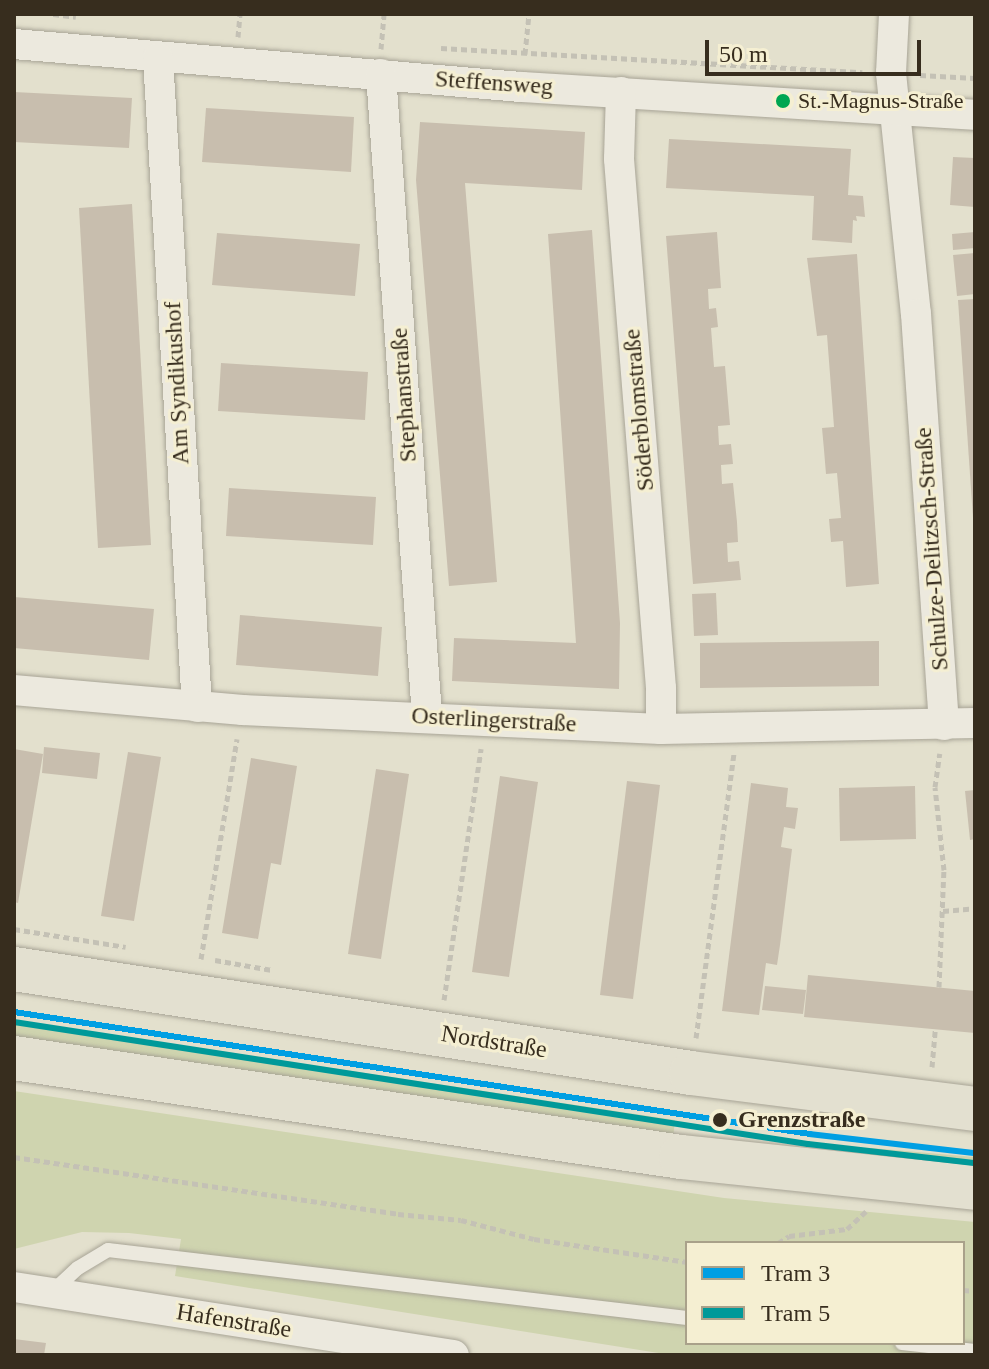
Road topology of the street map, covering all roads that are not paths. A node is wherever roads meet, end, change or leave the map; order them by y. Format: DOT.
graph roads {
  1 [pos="894,14"];
  2 [pos="14,44"];
  3 [pos="158,58"];
  4 [pos="381,74"];
  5 [pos="621,92"];
  6 [pos="895,111"];
  7 [pos="975,115"];
  8 [pos="14,690"];
  9 [pos="197,707"];
  10 [pos="427,716"];
  11 [pos="975,723"];
  12 [pos="944,725"];
  13 [pos="661,729"];
  14 [pos="14,969"];
  15 [pos="14,1058"];
  16 [pos="975,1109"];
  17 [pos="975,1188"];
  18 [pos="14,1287"];
  19 [pos="52,1292"];
  20 [pos="685,1318"];
  21 [pos="920,1345"];
  22 [pos="975,1351"];
  23 [pos="454,1355"];
  1 -- 6 [label="street, Schulze-Delitzsch-Straße"];
  2 -- 3 [label="street, Steffensweg"];
  3 -- 4 [label="street, Steffensweg"];
  3 -- 9 [label="street, Am Syndikushof"];
  4 -- 5 [label="street, Steffensweg"];
  4 -- 10 [label="street, Stephanstraße"];
  5 -- 6 [label="street, Steffensweg"];
  5 -- 13 [label="street, Söderblomstraße"];
  6 -- 7 [label="street, Steffensweg"];
  6 -- 12 [label="street, Schulze-Delitzsch-Straße"];
  8 -- 9 [label="street, Osterlingerstraße"];
  9 -- 10 [label="street, Osterlingerstraße"];
  10 -- 13 [label="street, Osterlingerstraße"];
  11 -- 12 [label="street, Osterlingerstraße"];
  12 -- 13 [label="street, Osterlingerstraße"];
  14 -- 16 [label="main road, Nordstraße"];
  15 -- 17 [label="main road"];
  18 -- 19 [label="street, Hafenstraße"];
  19 -- 20 [label="lane"];
  19 -- 23 [label="street, Hafenstraße"];
  21 -- 22 [label="lane"];
}
